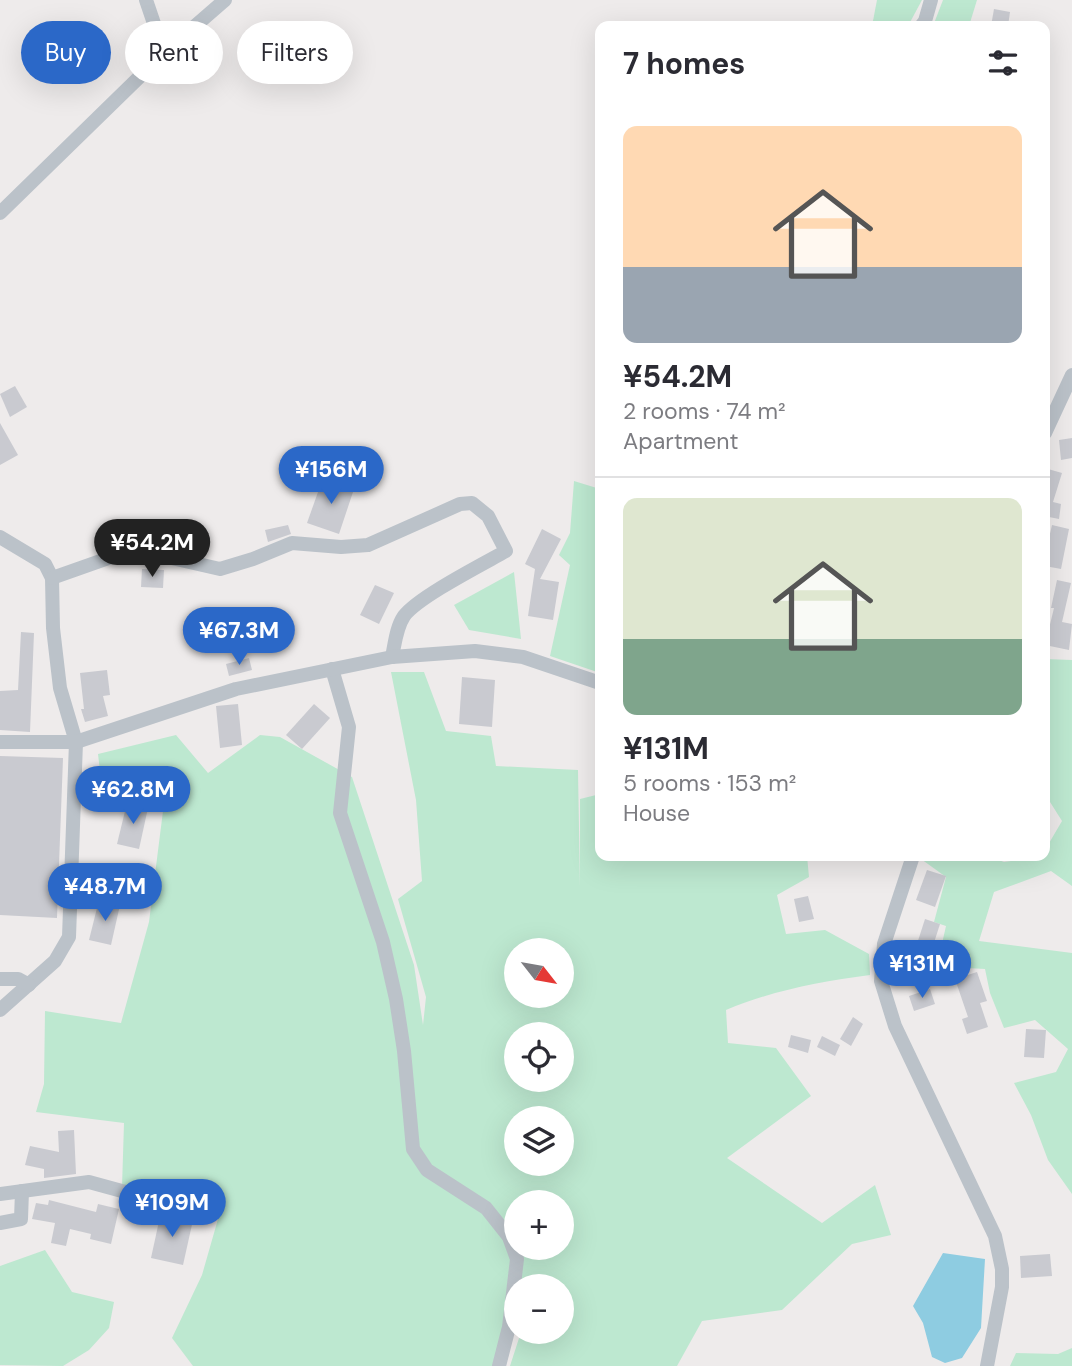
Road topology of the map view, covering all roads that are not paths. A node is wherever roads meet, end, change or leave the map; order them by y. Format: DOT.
graph roads {
  1 [pos="146,0"];
  2 [pos="225,0"];
  3 [pos="931,0"];
  4 [pos="153,21"];
  5 [pos="201,21"];
  6 [pos="925,21"];
  7 [pos="133,84"];
  8 [pos="0,213"];
  9 [pos="1072,375"];
  10 [pos="1072,408"];
  11 [pos="1054,411"];
  12 [pos="1050,421"];
  13 [pos="0,537"];
  14 [pos="52,578"];
  15 [pos="392,657"];
  16 [pos="332,669"];
  17 [pos="595,681"];
  18 [pos="0,742"];
  19 [pos="76,742"];
  20 [pos="911,861"];
  21 [pos="0,979"];
  22 [pos="29,985"];
  23 [pos="0,1010"];
  24 [pos="22,1191"];
  25 [pos="0,1194"];
  26 [pos="195,1211"];
  27 [pos="0,1223"];
  28 [pos="499,1366"];
  29 [pos="987,1366"];
  1 -- 4 [label="street"];
  2 -- 5 [label="street"];
  3 -- 6 [label="street"];
  7 -- 8 [label="street"];
  9 -- 11 [label="street"];
  10 -- 11 [label="street"];
  11 -- 12 [label="street"];
  13 -- 14 [label="street"];
  14 -- 15 [label="street"];
  14 -- 19 [label="street"];
  15 -- 16 [label="street"];
  15 -- 17 [label="street"];
  16 -- 19 [label="street"];
  16 -- 28 [label="street"];
  18 -- 19 [label="street"];
  19 -- 22 [label="street"];
  20 -- 29 [label="street"];
  21 -- 22 [label="street"];
  22 -- 23 [label="street"];
  24 -- 25 [label="street"];
  24 -- 26 [label="street"];
  24 -- 27 [label="street"];
}
